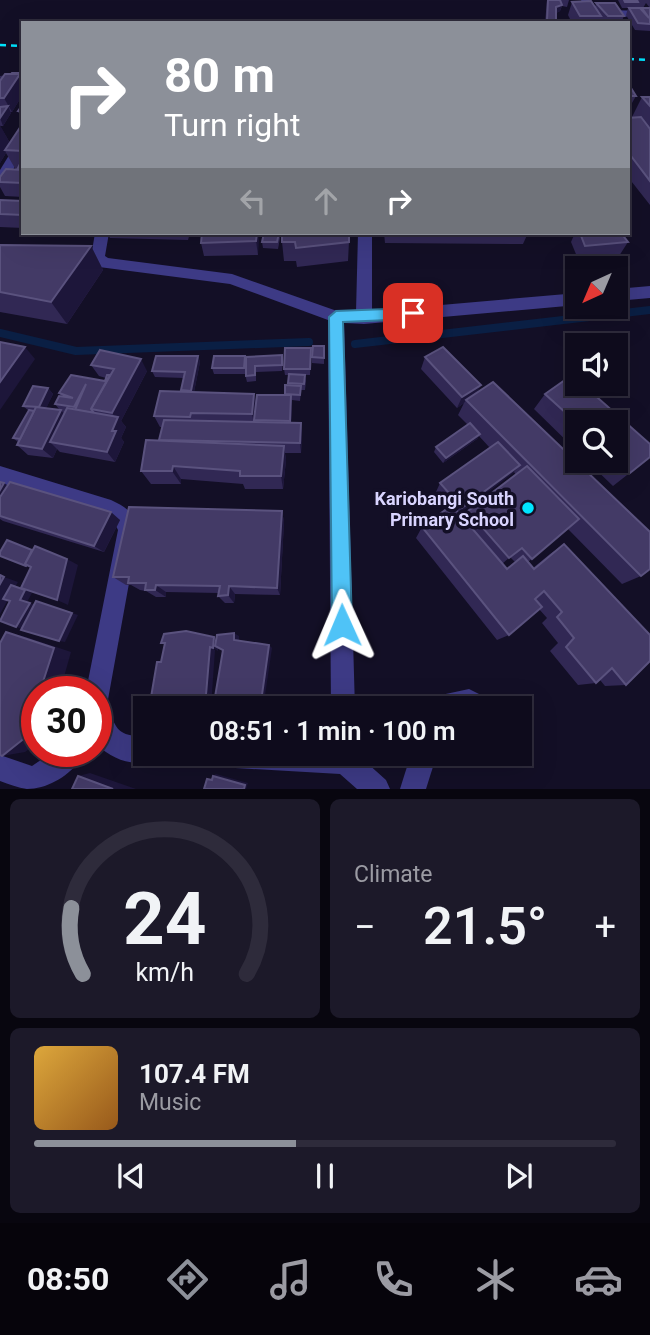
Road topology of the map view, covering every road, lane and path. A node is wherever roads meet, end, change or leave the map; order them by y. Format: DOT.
graph roads {
  1 [pos="585,0"];
  2 [pos="650,14"];
  3 [pos="19,140"];
  4 [pos="0,180"];
  5 [pos="102,235"];
  6 [pos="365,235"];
  7 [pos="650,292"];
  8 [pos="628,294"];
  9 [pos="565,300"];
  10 [pos="336,317"];
  11 [pos="364,318"];
  12 [pos="0,475"];
  13 [pos="103,676"];
  14 [pos="344,696"];
  15 [pos="112,741"];
  16 [pos="133,749"];
  17 [pos="353,766"];
  18 [pos="420,766"];
  19 [pos="55,767"];
  20 [pos="0,768"];
  21 [pos="377,789"];
  22 [pos="413,789"];
  1 -- 2 [label="street"];
  3 -- 4 [label="street"];
  5 -- 10 [label="street"];
  6 -- 11 [label="street"];
  7 -- 8 [label="street"];
  9 -- 11 [label="street"];
  10 -- 11 [label="street"];
  10 -- 14 [label="street"];
  12 -- 13 [label="street"];
  15 -- 16 [label="street"];
  17 -- 21 [label="street"];
  18 -- 22 [label="street"];
  19 -- 20 [label="street"];
}
